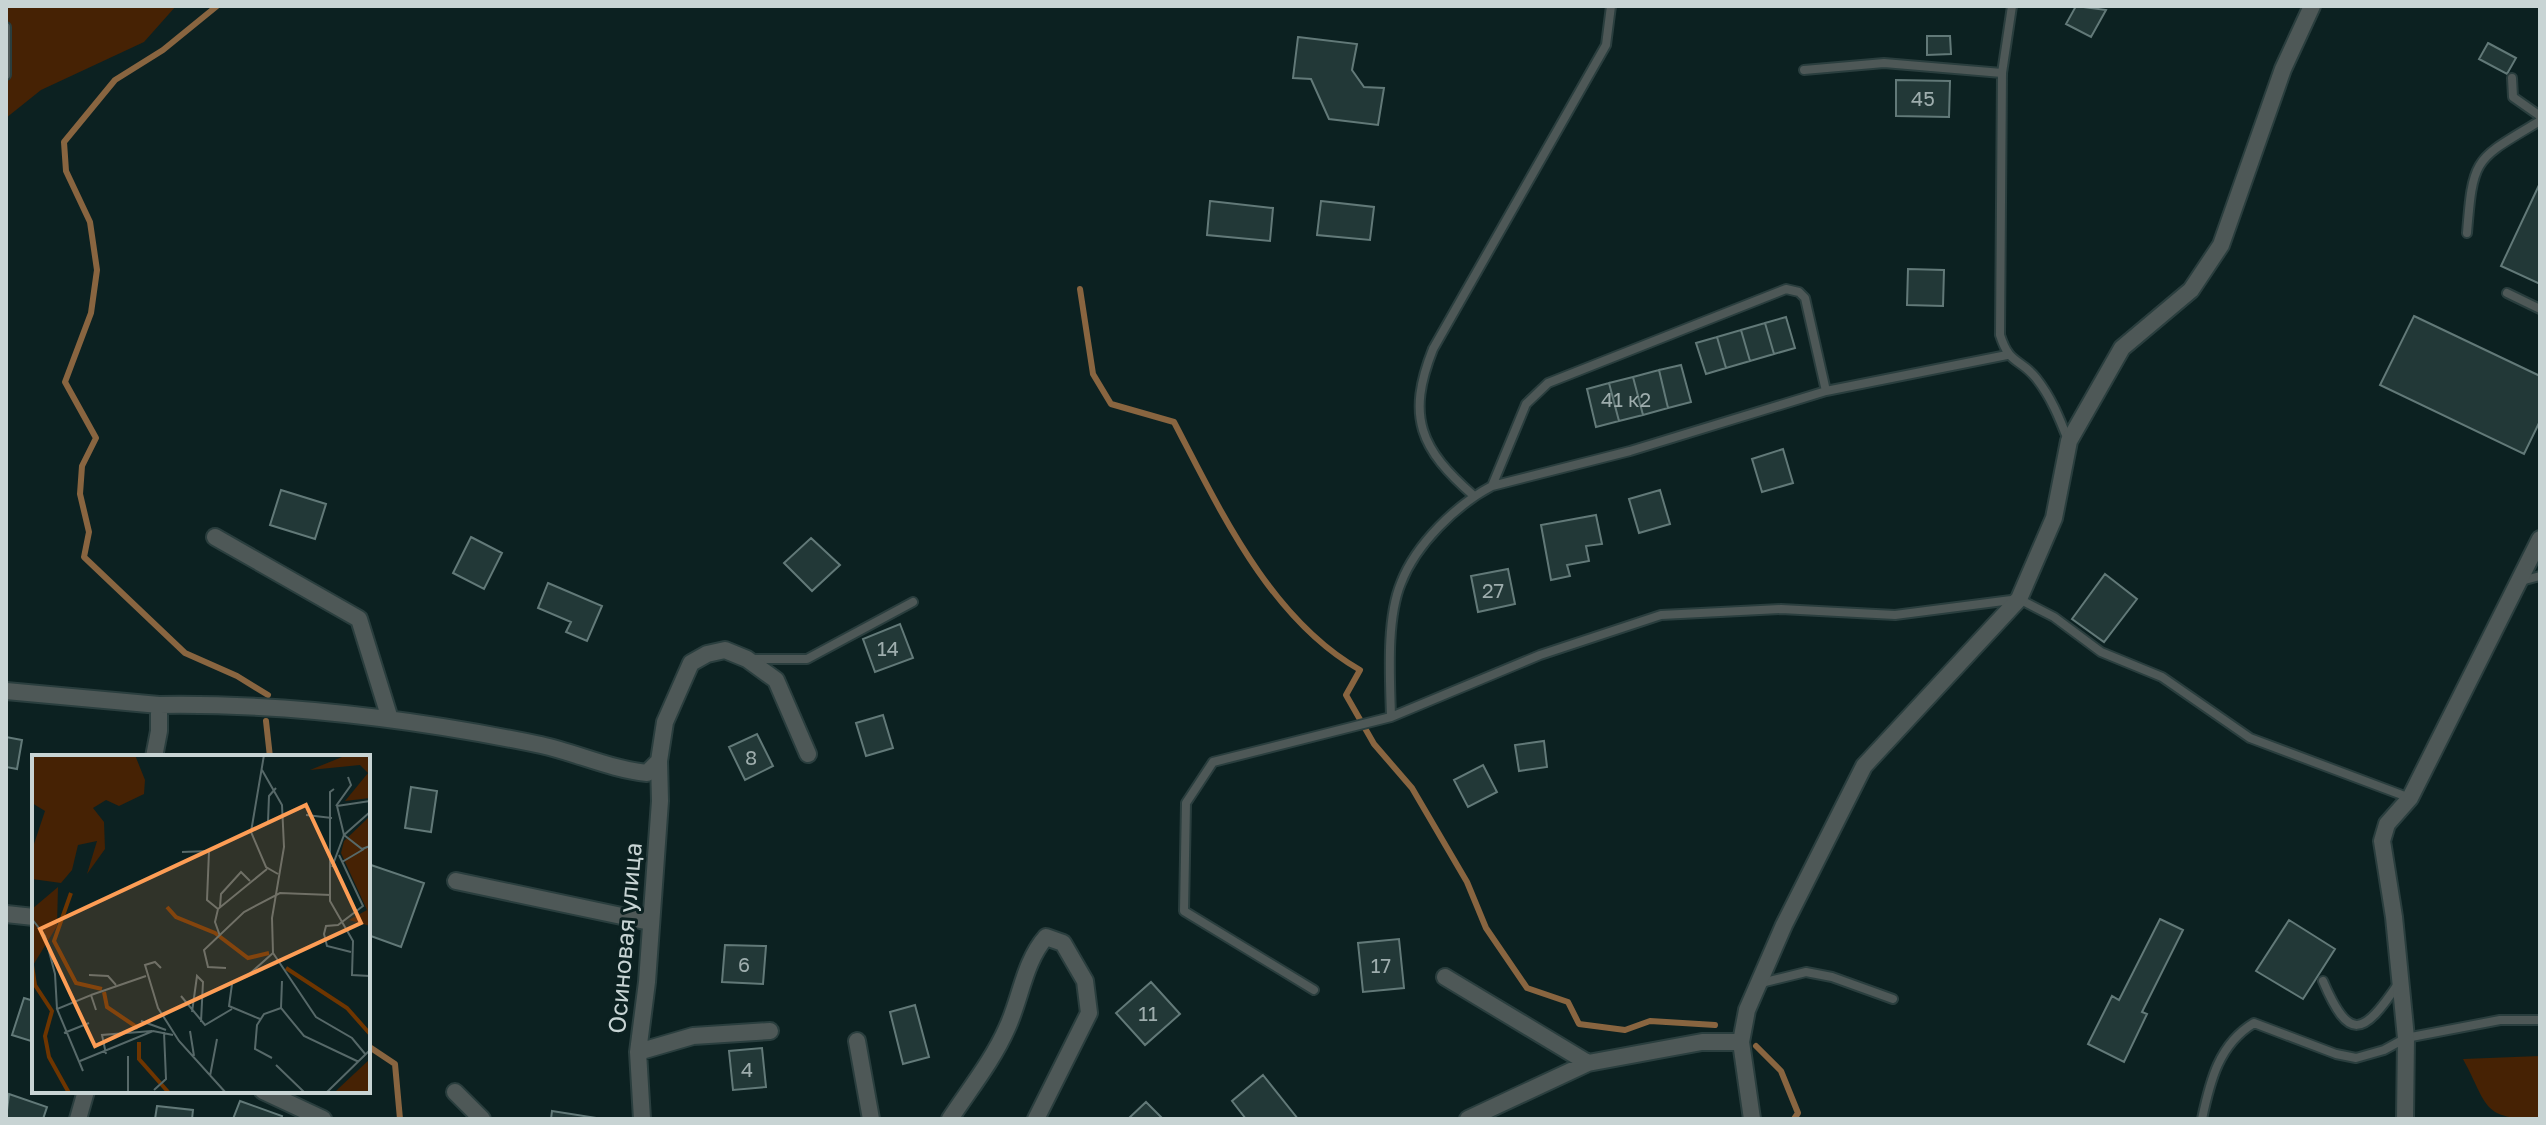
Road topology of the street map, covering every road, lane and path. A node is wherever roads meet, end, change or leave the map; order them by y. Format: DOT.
graph roads {
  1 [pos="1611,6"];
  2 [pos="2012,6"];
  3 [pos="2312,6"];
  4 [pos="6,27"];
  5 [pos="1804,70"];
  6 [pos="2002,73"];
  7 [pos="6,75"];
  8 [pos="2512,78"];
  9 [pos="2540,119"];
  10 [pos="2467,233"];
  11 [pos="2507,293"];
  12 [pos="2540,309"];
  13 [pos="2007,355"];
  14 [pos="1826,391"];
  15 [pos="2069,441"];
  16 [pos="1492,486"];
  17 [pos="1474,496"];
  18 [pos="215,537"];
  19 [pos="2540,539"];
  20 [pos="2540,576"];
  21 [pos="2520,582"];
  22 [pos="2019,599"];
  23 [pos="913,602"];
  24 [pos="747,659"];
  25 [pos="6,691"];
  26 [pos="159,705"];
  27 [pos="1391,717"];
  28 [pos="390,719"];
  29 [pos="808,754"];
  30 [pos="154,755"];
  31 [pos="659,761"];
  32 [pos="2410,798"];
  33 [pos="456,881"];
  34 [pos="6,914"];
  35 [pos="32,917"];
  36 [pos="650,922"];
  37 [pos="1445,977"];
  38 [pos="2401,980"];
  39 [pos="2323,981"];
  40 [pos="1761,983"];
  41 [pos="1314,990"];
  42 [pos="1893,999"];
  43 [pos="2540,1020"];
  44 [pos="770,1031"];
  45 [pos="2406,1038"];
  46 [pos="857,1041"];
  47 [pos="1741,1042"];
  48 [pos="638,1052"];
  49 [pos="1588,1063"];
  50 [pos="455,1092"];
  51 [pos="85,1093"];
  52 [pos="267,1093"];
  53 [pos="78,1119"];
  54 [pos="323,1119"];
  55 [pos="482,1119"];
  56 [pos="642,1119"];
  57 [pos="871,1119"];
  58 [pos="950,1119"];
  59 [pos="1036,1119"];
  60 [pos="1468,1119"];
  61 [pos="1752,1119"];
  62 [pos="2202,1119"];
  63 [pos="2405,1119"];
  1 -- 17 [label="lane"];
  2 -- 6 [label="lane"];
  3 -- 15 [label="street"];
  4 -- 7 [label="lane"];
  5 -- 6 [label="lane"];
  6 -- 13 [label="lane"];
  8 -- 9 [label="lane"];
  9 -- 10 [label="lane"];
  11 -- 12 [label="lane"];
  13 -- 14 [label="lane"];
  13 -- 15 [label="lane"];
  14 -- 16 [label="lane"];
  14 -- 16 [label="lane"];
  15 -- 22 [label="street"];
  16 -- 17 [label="lane"];
  17 -- 27 [label="lane"];
  18 -- 28 [label="street"];
  19 -- 21 [label="street"];
  20 -- 21 [label="lane"];
  21 -- 32 [label="street"];
  22 -- 27 [label="lane"];
  22 -- 32 [label="lane"];
  22 -- 40 [label="street"];
  23 -- 24 [label="lane"];
  24 -- 29 [label="street"];
  24 -- 31 [label="street, Осиновая улица"];
  25 -- 26 [label="street"];
  26 -- 28 [label="street"];
  26 -- 30 [label="street"];
  27 -- 41 [label="lane"];
  28 -- 31 [label="street"];
  31 -- 36 [label="street, Осиновая улица"];
  32 -- 38 [label="street"];
  33 -- 36 [label="street"];
  34 -- 35 [label="street"];
  36 -- 48 [label="street, Осиновая улица"];
  37 -- 49 [label="street"];
  38 -- 39 [label="lane"];
  38 -- 45 [label="street"];
  40 -- 42 [label="lane"];
  40 -- 47 [label="street"];
  43 -- 45 [label="lane"];
  44 -- 48 [label="street"];
  45 -- 62 [label="lane"];
  45 -- 63 [label="street"];
  46 -- 57 [label="street"];
  47 -- 49 [label="street"];
  47 -- 61 [label="street"];
  48 -- 56 [label="street, Осиновая улица"];
  49 -- 60 [label="street"];
  50 -- 55 [label="street"];
  51 -- 53 [label="street"];
  52 -- 54 [label="street"];
  58 -- 59 [label="street"];
}
